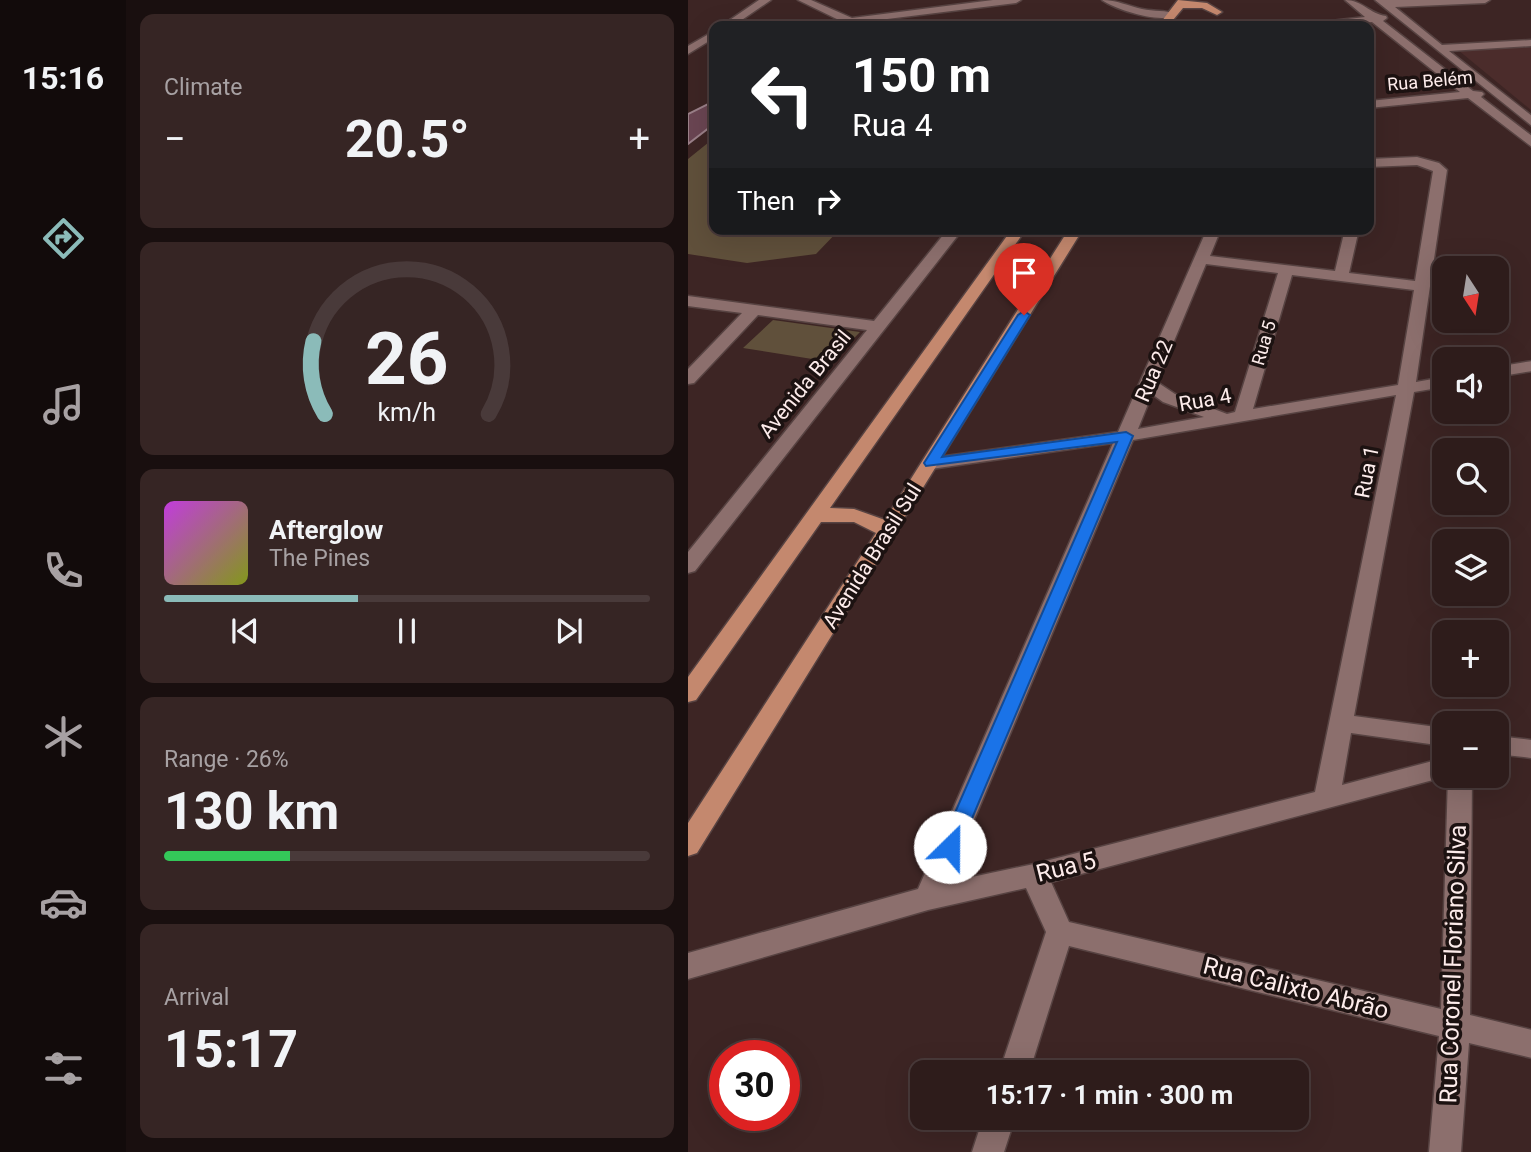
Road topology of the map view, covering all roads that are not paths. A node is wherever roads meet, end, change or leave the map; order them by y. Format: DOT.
graph roads {
  1 [pos="766,0"];
  2 [pos="803,0"];
  3 [pos="1016,0"];
  4 [pos="1107,0"];
  5 [pos="1146,0"];
  6 [pos="1198,0"];
  7 [pos="1222,0"];
  8 [pos="1351,0"];
  9 [pos="1485,0"];
  10 [pos="1383,2"];
  11 [pos="1177,8"];
  12 [pos="890,11"];
  13 [pos="1139,12"];
  14 [pos="1399,16"];
  15 [pos="1375,19"];
  16 [pos="734,21"];
  17 [pos="849,21"];
  18 [pos="898,21"];
  19 [pos="1140,21"];
  20 [pos="1358,21"];
  21 [pos="709,37"];
  22 [pos="1531,43"];
  23 [pos="1440,48"];
  24 [pos="688,51"];
  25 [pos="1494,93"];
  26 [pos="1472,95"];
  27 [pos="1374,105"];
  28 [pos="1531,123"];
  29 [pos="1531,143"];
  30 [pos="1387,162"];
  31 [pos="1374,163"];
  32 [pos="1374,173"];
  33 [pos="951,235"];
  34 [pos="1015,235"];
  35 [pos="1072,235"];
  36 [pos="1211,235"];
  37 [pos="1351,235"];
  38 [pos="1007,247"];
  39 [pos="1060,254"];
  40 [pos="1201,259"];
  41 [pos="997,262"];
  42 [pos="1286,270"];
  43 [pos="1049,271"];
  44 [pos="1341,277"];
  45 [pos="1423,287"];
  46 [pos="688,301"];
  47 [pos="754,310"];
  48 [pos="879,327"];
  49 [pos="1531,366"];
  50 [pos="1509,370"];
  51 [pos="688,379"];
  52 [pos="1148,384"];
  53 [pos="1432,384"];
  54 [pos="1406,389"];
  55 [pos="1235,418"];
  56 [pos="1126,436"];
  57 [pos="931,463"];
  58 [pos="832,490"];
  59 [pos="904,505"];
  60 [pos="817,516"];
  61 [pos="888,532"];
  62 [pos="688,566"];
  63 [pos="688,694"];
  64 [pos="1341,723"];
  65 [pos="1432,735"];
  66 [pos="1509,747"];
  67 [pos="1529,749"];
  68 [pos="1509,753"];
  69 [pos="1432,771"];
  70 [pos="1460,788"];
  71 [pos="1326,800"];
  72 [pos="688,845"];
  73 [pos="1034,875"];
  74 [pos="928,898"];
  75 [pos="1060,932"];
  76 [pos="688,965"];
  77 [pos="1455,1027"];
  78 [pos="1531,1044"];
  79 [pos="1018,1060"];
  80 [pos="995,1130"];
  81 [pos="988,1152"];
  82 [pos="1445,1152"];
  1 -- 16 [label="street"];
  2 -- 17 [label="street"];
  3 -- 12 [label="street"];
  4 -- 13 [label="street"];
  5 -- 13 [label="street"];
  6 -- 7 [label="main road"];
  7 -- 11 [label="main road"];
  8 -- 15 [label="street"];
  9 -- 10 [label="street"];
  10 -- 14 [label="street"];
  11 -- 13 [label="street"];
  12 -- 17 [label="street"];
  12 -- 18 [label="street"];
  13 -- 19 [label="street"];
  14 -- 15 [label="street"];
  14 -- 23 [label="street"];
  15 -- 20 [label="street"];
  15 -- 26 [label="street"];
  21 -- 24 [label="street"];
  22 -- 23 [label="street"];
  23 -- 25 [label="street"];
  25 -- 26 [label="street, Rua Belém"];
  25 -- 28 [label="street"];
  26 -- 27 [label="street, Rua Belém"];
  26 -- 29 [label="street"];
  30 -- 31 [label="street"];
  30 -- 32 [label="street"];
  30 -- 45 [label="street, Rua 1"];
  33 -- 48 [label="street, Avenida Brasil"];
  34 -- 38 [label="main road"];
  35 -- 39 [label="main road, Avenida Brasil Sul"];
  36 -- 40 [label="street, Rua 22"];
  37 -- 44 [label="street"];
  38 -- 39 [label="main road"];
  38 -- 41 [label="main road"];
  39 -- 43 [label="main road, Avenida Brasil Sul"];
  40 -- 42 [label="street"];
  40 -- 52 [label="street, Rua 22"];
  41 -- 43 [label="main road"];
  41 -- 58 [label="main road"];
  42 -- 44 [label="street"];
  42 -- 55 [label="street, Rua 5"];
  43 -- 57 [label="main road, Avenida Brasil Sul"];
  44 -- 45 [label="street"];
  45 -- 54 [label="street, Rua 1"];
  46 -- 47 [label="street"];
  47 -- 48 [label="street"];
  47 -- 51 [label="street"];
  48 -- 62 [label="street, Avenida Brasil"];
  49 -- 50 [label="street"];
  52 -- 55 [label="street"];
  52 -- 56 [label="street, Rua 22"];
  53 -- 54 [label="street, Rua 4"];
  54 -- 55 [label="street, Rua 4"];
  54 -- 64 [label="street, Rua 1"];
  55 -- 56 [label="street, Rua 4"];
  56 -- 57 [label="street, Rua 4"];
  56 -- 74 [label="street, Rua 22"];
  57 -- 59 [label="main road, Avenida Brasil Sul"];
  58 -- 59 [label="main road"];
  58 -- 60 [label="main road"];
  59 -- 61 [label="main road, Avenida Brasil Sul"];
  60 -- 61 [label="main road"];
  60 -- 63 [label="main road"];
  61 -- 72 [label="main road, Avenida Brasil Sul"];
  64 -- 65 [label="street"];
  64 -- 71 [label="street, Rua 1"];
  66 -- 67 [label="street"];
  67 -- 68 [label="street"];
  69 -- 71 [label="street, Rua 5"];
  70 -- 77 [label="street, Rua Coronel Floriano Silva"];
  71 -- 73 [label="street, Rua 5"];
  73 -- 74 [label="street, Rua 5"];
  73 -- 75 [label="street"];
  74 -- 76 [label="street, Rua 5"];
  75 -- 77 [label="street, Rua Calixto Abrão"];
  75 -- 79 [label="street"];
  77 -- 78 [label="street, Rua Calixto Abrão"];
  77 -- 82 [label="street, Rua Coronel Floriano Silva"];
  80 -- 81 [label="street"];
}
